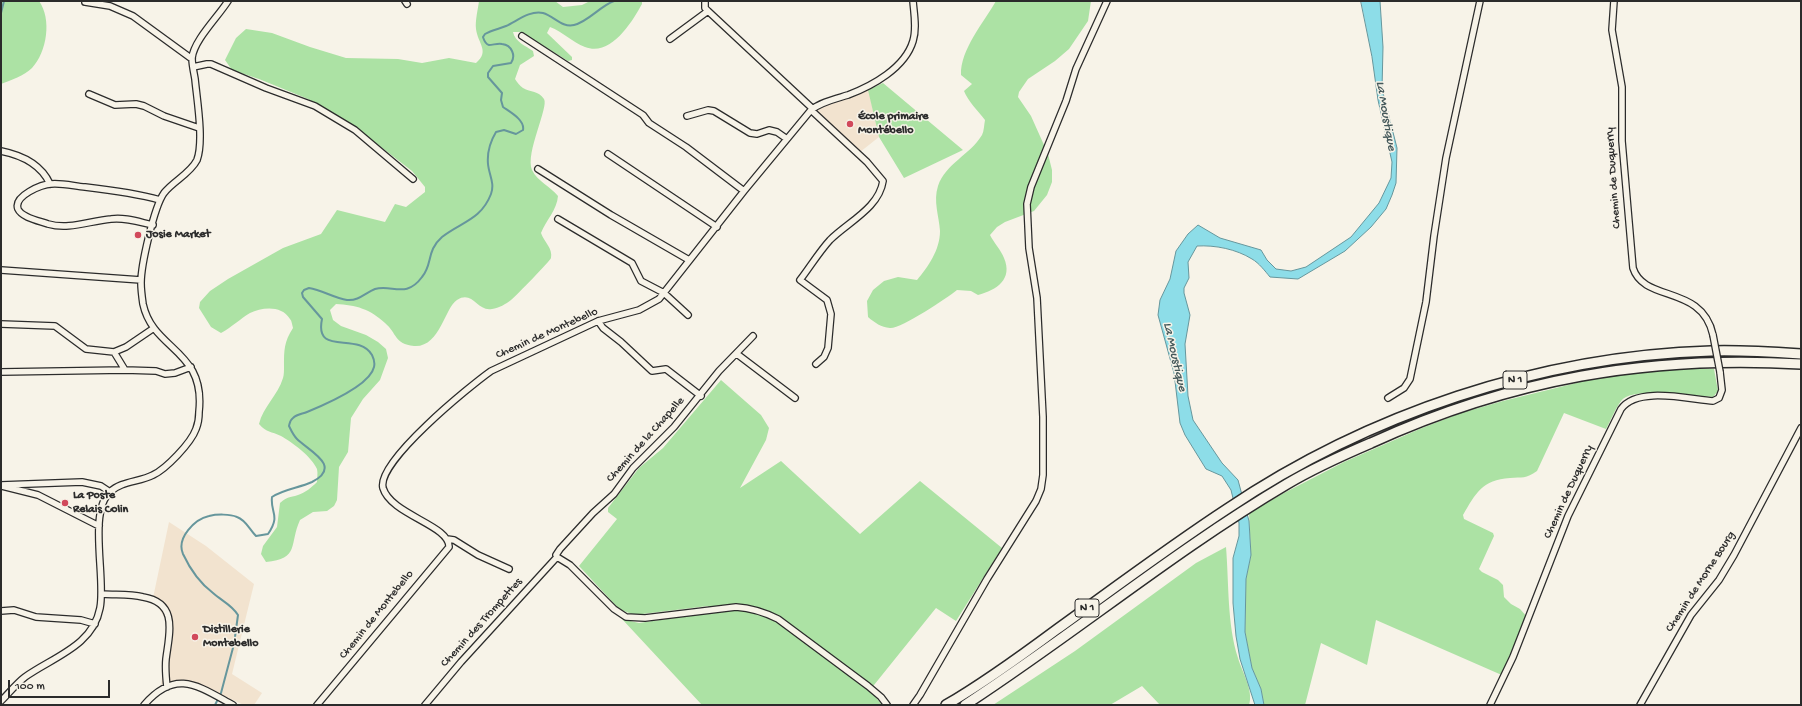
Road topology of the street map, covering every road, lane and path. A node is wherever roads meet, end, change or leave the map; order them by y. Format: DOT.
graph roads {
  1 [pos="228,1"];
  2 [pos="705,1"];
  3 [pos="914,1"];
  4 [pos="1107,1"];
  5 [pos="1480,1"];
  6 [pos="1614,1"];
  7 [pos="85,2"];
  8 [pos="708,11"];
  9 [pos="522,36"];
  10 [pos="670,39"];
  11 [pos="192,59"];
  12 [pos="193,66"];
  13 [pos="89,94"];
  14 [pos="812,110"];
  15 [pos="687,116"];
  16 [pos="199,128"];
  17 [pos="787,139"];
  18 [pos="1,151"];
  19 [pos="608,154"];
  20 [pos="538,169"];
  21 [pos="413,179"];
  22 [pos="50,184"];
  23 [pos="744,190"];
  24 [pos="160,200"];
  25 [pos="558,219"];
  26 [pos="153,225"];
  27 [pos="717,226"];
  28 [pos="689,260"];
  29 [pos="1,270"];
  30 [pos="141,280"];
  31 [pos="664,293"];
  32 [pos="688,315"];
  33 [pos="598,321"];
  34 [pos="1,324"];
  35 [pos="154,328"];
  36 [pos="753,336"];
  37 [pos="114,352"];
  38 [pos="737,354"];
  39 [pos="1801,354"];
  40 [pos="816,364"];
  41 [pos="1801,364"];
  42 [pos="191,367"];
  43 [pos="125,370"];
  44 [pos="1,372"];
  45 [pos="701,396"];
  46 [pos="795,398"];
  47 [pos="1388,398"];
  48 [pos="1801,428"];
  49 [pos="1,485"];
  50 [pos="110,492"];
  51 [pos="99,526"];
  52 [pos="447,539"];
  53 [pos="557,558"];
  54 [pos="509,569"];
  55 [pos="103,594"];
  56 [pos="1,611"];
  57 [pos="95,624"];
  58 [pos="167,687"];
  59 [pos="1,701"];
  60 [pos="144,705"];
  61 [pos="233,705"];
  62 [pos="317,705"];
  63 [pos="425,705"];
  64 [pos="887,705"];
  65 [pos="913,705"];
  66 [pos="946,705"];
  67 [pos="966,705"];
  68 [pos="1490,705"];
  69 [pos="1640,705"];
  1 -- 11 [label="street"];
  2 -- 8 [label="street"];
  3 -- 14 [label="street, Chemin de Montebello"];
  4 -- 65 [label="street"];
  5 -- 47 [label="street"];
  6 -- 68 [label="street, Chemin de Duquerry, bridge"];
  7 -- 11 [label="street"];
  8 -- 10 [label="street"];
  8 -- 14 [label="street"];
  9 -- 23 [label="street"];
  11 -- 12 [label="street"];
  12 -- 16 [label="street"];
  12 -- 21 [label="street"];
  13 -- 16 [label="street"];
  14 -- 17 [label="street, Chemin de Montebello"];
  14 -- 40 [label="street"];
  15 -- 17 [label="street"];
  16 -- 24 [label="street"];
  17 -- 23 [label="street, Chemin de Montebello"];
  18 -- 22 [label="street"];
  19 -- 27 [label="street"];
  20 -- 28 [label="street"];
  22 -- 24 [label="street"];
  22 -- 26 [label="street"];
  23 -- 27 [label="street, Chemin de Montebello"];
  24 -- 26 [label="street"];
  25 -- 31 [label="street"];
  26 -- 30 [label="street"];
  27 -- 28 [label="street, Chemin de Montebello"];
  28 -- 31 [label="street, Chemin de Montebello"];
  29 -- 30 [label="street"];
  30 -- 35 [label="street"];
  31 -- 32 [label="street"];
  31 -- 33 [label="street, Chemin de Montebello"];
  33 -- 45 [label="street"];
  33 -- 52 [label="street, Chemin de Montebello"];
  34 -- 37 [label="street"];
  35 -- 37 [label="street"];
  35 -- 42 [label="street"];
  36 -- 38 [label="street, Chemin de la Chapelle"];
  37 -- 43 [label="street"];
  38 -- 45 [label="street, Chemin de la Chapelle"];
  38 -- 46 [label="street"];
  39 -- 66 [label="highway, N 1"];
  41 -- 67 [label="highway, N 1"];
  42 -- 43 [label="street"];
  42 -- 50 [label="street"];
  43 -- 44 [label="street"];
  45 -- 53 [label="street, Chemin de la Chapelle"];
  48 -- 69 [label="street, Chemin de Morne Bourg"];
  49 -- 50 [label="street"];
  49 -- 51 [label="street"];
  50 -- 51 [label="street"];
  51 -- 55 [label="street"];
  52 -- 54 [label="street"];
  52 -- 62 [label="street, Chemin de Montebello"];
  53 -- 63 [label="street, Chemin des Trompettes"];
  53 -- 64 [label="street"];
  55 -- 57 [label="street"];
  55 -- 58 [label="street"];
  56 -- 57 [label="street"];
  57 -- 59 [label="street"];
  58 -- 60 [label="street"];
  58 -- 61 [label="street"];
}
